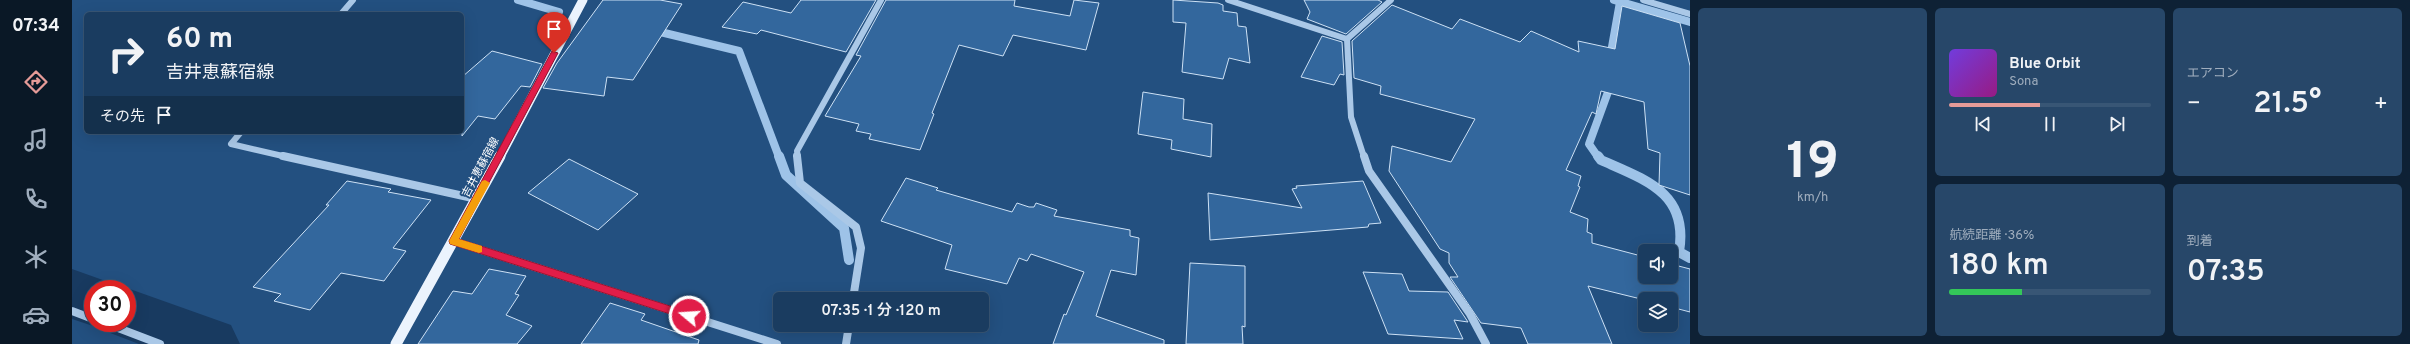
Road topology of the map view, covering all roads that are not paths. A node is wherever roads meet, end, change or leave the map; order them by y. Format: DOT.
graph roads {
  1 [pos="353,0"];
  2 [pos="583,0"];
  3 [pos="881,0"];
  4 [pos="1232,0"];
  5 [pos="1391,0"];
  6 [pos="1642,0"];
  7 [pos="343,12"];
  8 [pos="1690,14"];
  9 [pos="1347,39"];
  10 [pos="239,134"];
  11 [pos="477,199"];
  12 [pos="453,241"];
  13 [pos="854,292"];
  14 [pos="72,311"];
  15 [pos="84,316"];
  16 [pos="129,332"];
  17 [pos="848,332"];
  18 [pos="160,344"];
  19 [pos="396,344"];
  20 [pos="777,344"];
  21 [pos="846,344"];
  22 [pos="1486,344"];
  1 -- 7 [label="street"];
  2 -- 11 [label="main road, 吉井恵蘇宿線"];
  3 -- 13 [label="street"];
  4 -- 9 [label="street"];
  5 -- 9 [label="street"];
  6 -- 8 [label="street"];
  9 -- 22 [label="street"];
  10 -- 11 [label="street"];
  11 -- 12 [label="main road, 吉井恵蘇宿線"];
  12 -- 19 [label="main road, 吉井恵蘇宿線"];
  12 -- 20 [label="street"];
  14 -- 15 [label="street"];
  16 -- 18 [label="street"];
  17 -- 21 [label="street"];
}
